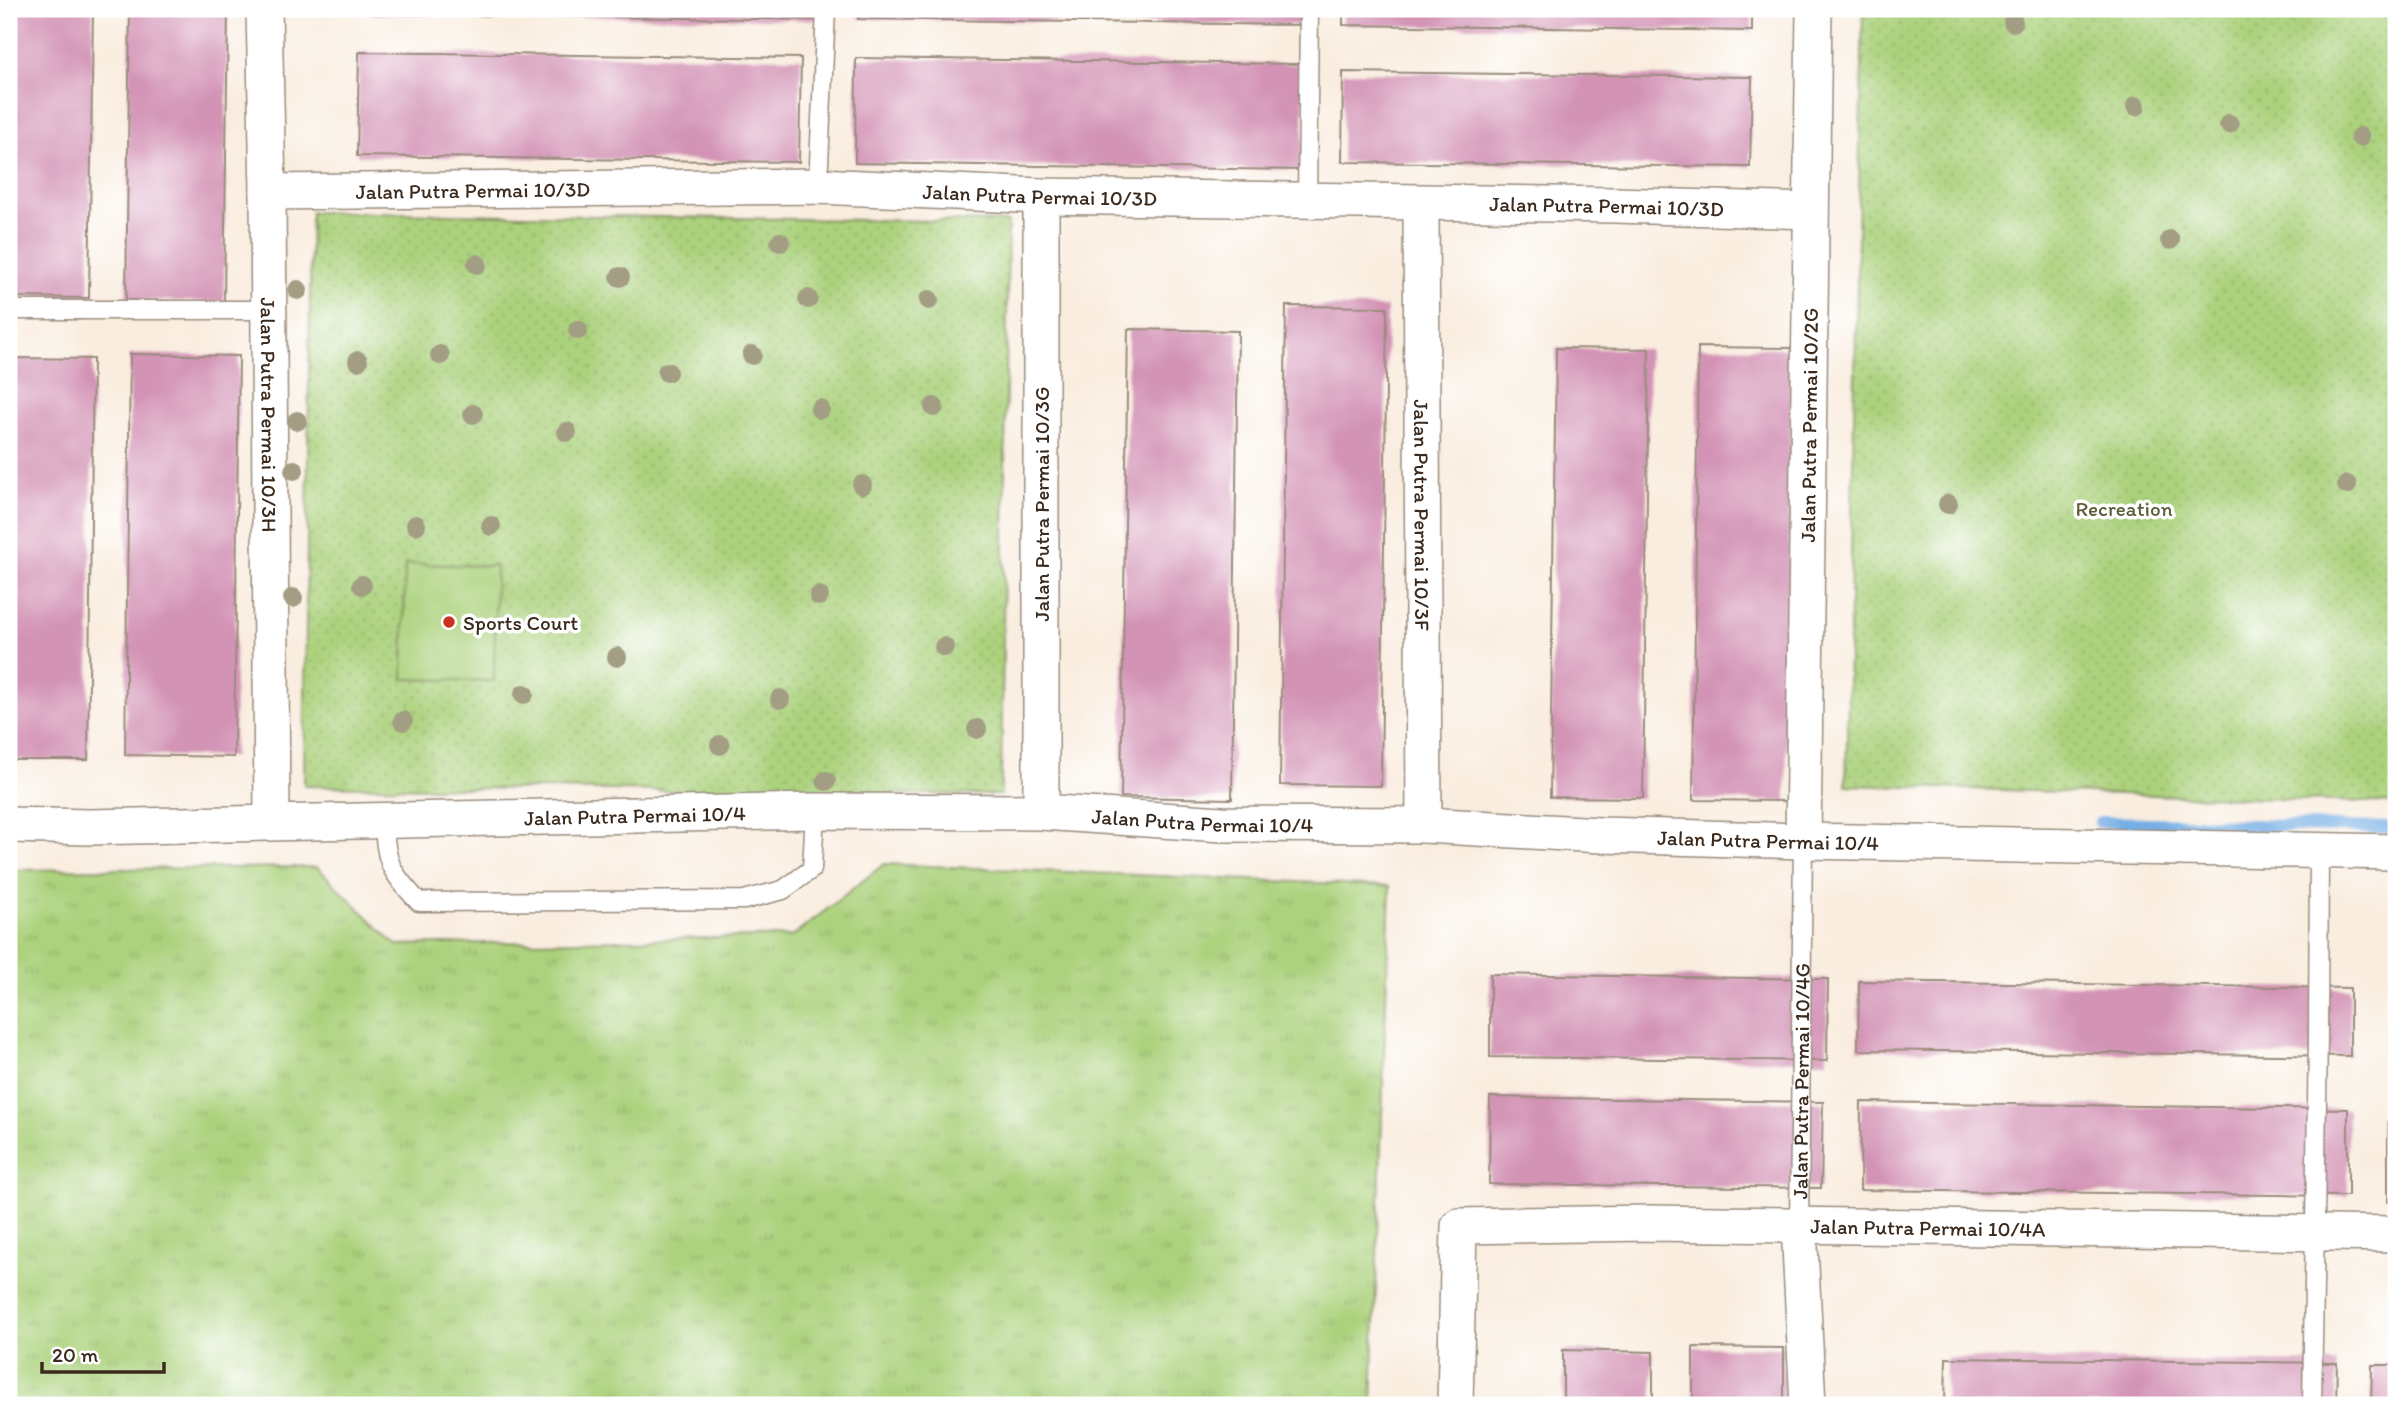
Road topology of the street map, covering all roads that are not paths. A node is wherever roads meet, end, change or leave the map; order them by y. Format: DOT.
graph roads {
  1 [pos="264,9"];
  2 [pos="827,9"];
  3 [pos="1309,9"];
  4 [pos="1814,9"];
  5 [pos="818,186"];
  6 [pos="268,192"];
  7 [pos="1041,196"];
  8 [pos="1307,202"];
  9 [pos="1421,203"];
  10 [pos="1810,211"];
  11 [pos="9,310"];
  12 [pos="267,310"];
  13 [pos="815,811"];
  14 [pos="1041,812"];
  15 [pos="272,822"];
  16 [pos="384,822"];
  17 [pos="9,825"];
  18 [pos="1424,825"];
  19 [pos="1803,841"];
  20 [pos="2319,850"];
  21 [pos="2396,852"];
  22 [pos="1799,1226"];
  23 [pos="2314,1231"];
  24 [pos="2396,1234"];
  25 [pos="1455,1405"];
  26 [pos="1808,1405"];
  27 [pos="2312,1405"];
  1 -- 6 [label="street, Jalan Putra Permai 10/3H"];
  2 -- 5 [label="lane"];
  3 -- 8 [label="lane"];
  4 -- 10 [label="street, Jalan Putra Permai 10/2G"];
  5 -- 6 [label="street, Jalan Putra Permai 10/3D"];
  5 -- 7 [label="street, Jalan Putra Permai 10/3D"];
  6 -- 12 [label="street, Jalan Putra Permai 10/3H"];
  7 -- 8 [label="street, Jalan Putra Permai 10/3D"];
  7 -- 14 [label="street, Jalan Putra Permai 10/3G"];
  8 -- 9 [label="street, Jalan Putra Permai 10/3D"];
  9 -- 10 [label="street, Jalan Putra Permai 10/3D"];
  9 -- 18 [label="street, Jalan Putra Permai 10/3F"];
  10 -- 19 [label="street, Jalan Putra Permai 10/2G"];
  11 -- 12 [label="lane"];
  12 -- 15 [label="street, Jalan Putra Permai 10/3H"];
  13 -- 14 [label="street, Jalan Putra Permai 10/4"];
  13 -- 16 [label="street, Jalan Putra Permai 10/4"];
  13 -- 16 [label="lane"];
  14 -- 18 [label="street, Jalan Putra Permai 10/4"];
  15 -- 16 [label="street, Jalan Putra Permai 10/4"];
  15 -- 17 [label="street, Jalan Putra Permai 10/4"];
  18 -- 19 [label="street, Jalan Putra Permai 10/4"];
  19 -- 20 [label="street, Jalan Putra Permai 10/4"];
  19 -- 22 [label="lane, Jalan Putra Permai 10/4G"];
  20 -- 21 [label="street, Jalan Putra Permai 10/4"];
  20 -- 23 [label="lane"];
  22 -- 23 [label="street, Jalan Putra Permai 10/4A"];
  22 -- 25 [label="street, Jalan Putra Permai 10/4A"];
  22 -- 26 [label="street, Jalan Putra Permai 10/4G"];
  23 -- 24 [label="street, Jalan Putra Permai 10/4A"];
  23 -- 27 [label="lane"];
}
